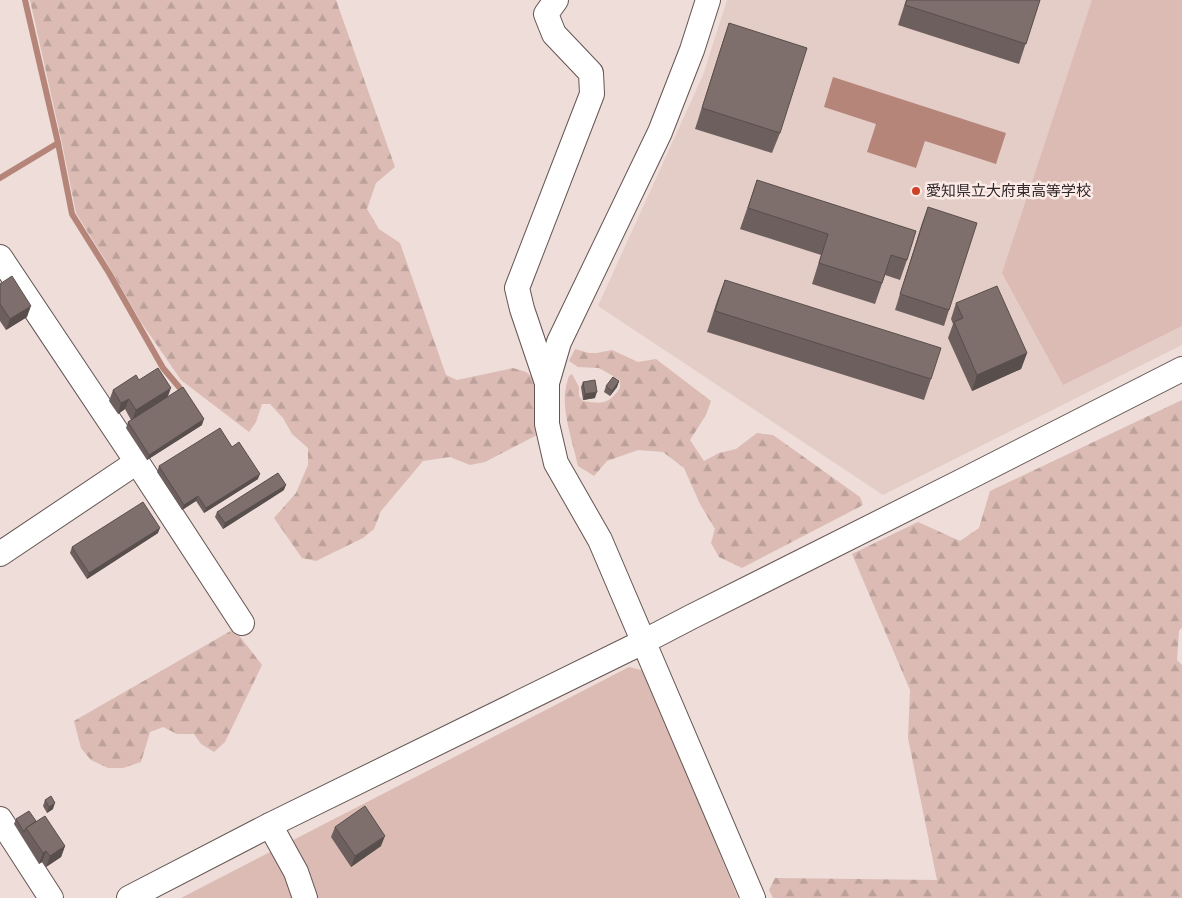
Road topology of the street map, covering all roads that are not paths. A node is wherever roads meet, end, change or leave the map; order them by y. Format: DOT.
graph roads {
  1 [pos="556,0"];
  2 [pos="708,0"];
  3 [pos="0,257"];
  4 [pos="1182,369"];
  5 [pos="547,383"];
  6 [pos="137,462"];
  7 [pos="0,554"];
  8 [pos="242,623"];
  9 [pos="643,642"];
  10 [pos="0,819"];
  11 [pos="270,825"];
  12 [pos="296,872"];
  13 [pos="51,898"];
  14 [pos="129,898"];
  15 [pos="305,898"];
  16 [pos="321,898"];
  17 [pos="753,898"];
  1 -- 5 [label="street"];
  2 -- 5 [label="street"];
  3 -- 6 [label="street"];
  4 -- 9 [label="street"];
  5 -- 9 [label="street"];
  6 -- 7 [label="street"];
  6 -- 8 [label="street"];
  9 -- 11 [label="street"];
  9 -- 17 [label="street"];
  10 -- 13 [label="street"];
  11 -- 12 [label="street"];
  11 -- 14 [label="street"];
  12 -- 15 [label="street"];
  12 -- 16 [label="street"];
}
